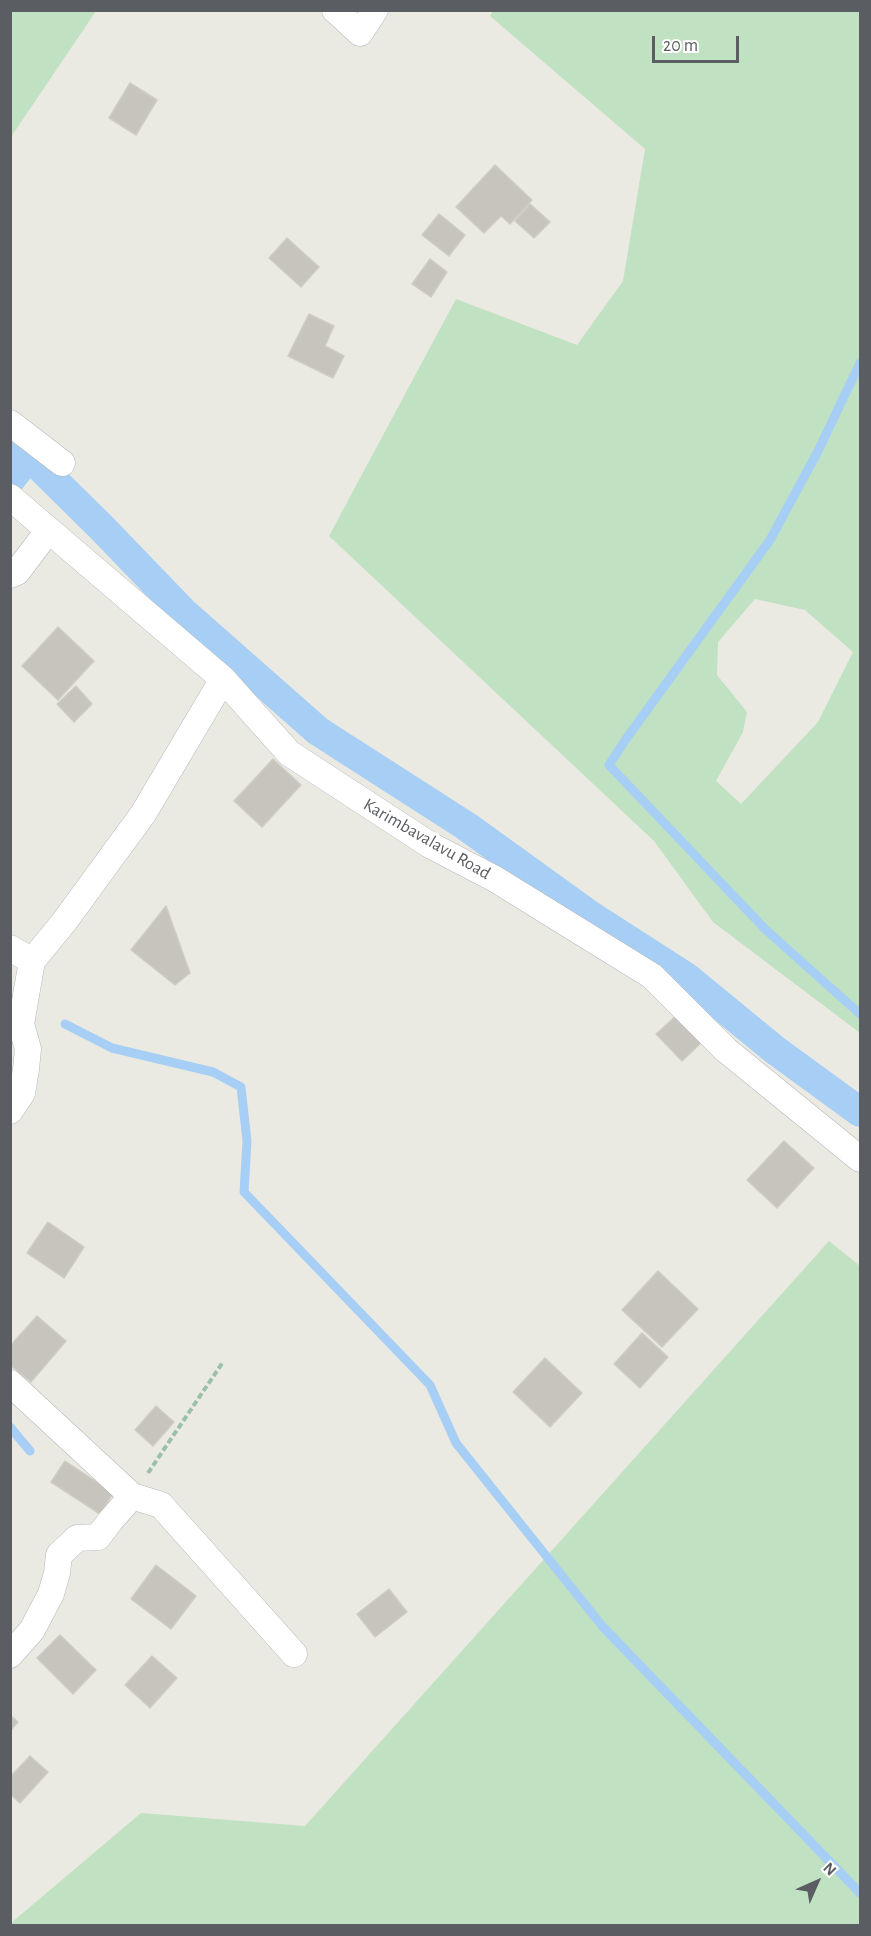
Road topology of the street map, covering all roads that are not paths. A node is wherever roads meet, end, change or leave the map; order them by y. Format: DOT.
graph roads {
  1 [pos="335,10"];
  2 [pos="375,10"];
  3 [pos="10,423"];
  4 [pos="62,463"];
  5 [pos="10,497"];
  6 [pos="48,531"];
  7 [pos="10,575"];
  8 [pos="223,679"];
  9 [pos="10,948"];
  10 [pos="32,961"];
  11 [pos="10,1111"];
  12 [pos="861,1159"];
  13 [pos="10,1383"];
  14 [pos="132,1496"];
  15 [pos="294,1654"];
  16 [pos="10,1655"];
  1 -- 2 [label="street"];
  3 -- 4 [label="street"];
  5 -- 6 [label="street, Karimbavalavu Road"];
  6 -- 7 [label="street"];
  6 -- 8 [label="street, Karimbavalavu Road"];
  8 -- 10 [label="street"];
  8 -- 12 [label="street, Karimbavalavu Road"];
  9 -- 10 [label="street"];
  10 -- 11 [label="street"];
  13 -- 14 [label="street"];
  14 -- 15 [label="street"];
  14 -- 16 [label="street"];
}
